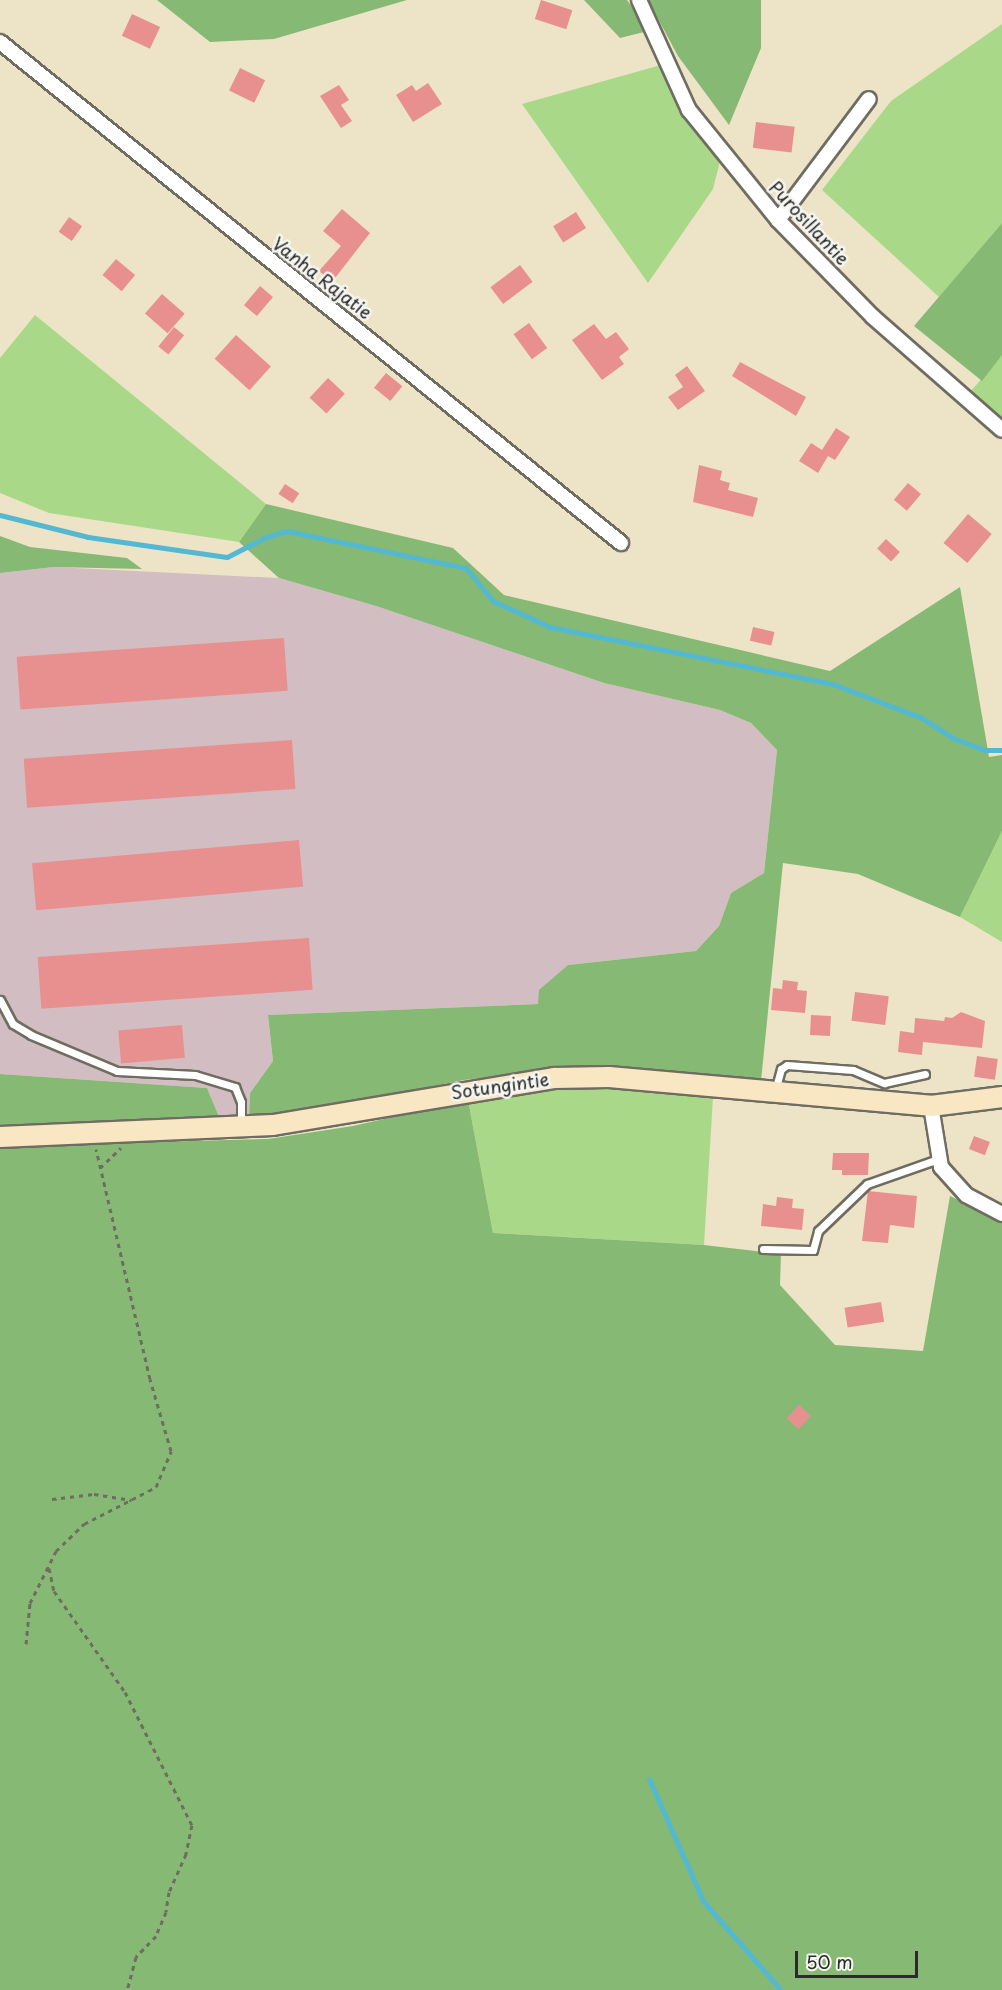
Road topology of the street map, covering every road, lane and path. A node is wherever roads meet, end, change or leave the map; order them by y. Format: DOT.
graph roads {
  1 [pos="639,0"];
  2 [pos="0,42"];
  3 [pos="869,99"];
  4 [pos="778,220"];
  5 [pos="1002,430"];
  6 [pos="621,543"];
  7 [pos="0,1000"];
  8 [pos="925,1074"];
  9 [pos="775,1093"];
  10 [pos="1002,1097"];
  11 [pos="931,1106"];
  12 [pos="241,1128"];
  13 [pos="124,1131"];
  14 [pos="94,1132"];
  15 [pos="0,1137"];
  16 [pos="938,1159"];
  17 [pos="100,1168"];
  18 [pos="1002,1214"];
  19 [pos="763,1248"];
  20 [pos="52,1498"];
  21 [pos="134,1500"];
  22 [pos="49,1566"];
  23 [pos="26,1644"];
  24 [pos="127,1990"];
  1 -- 4 [label="street, Purosillantie"];
  2 -- 6 [label="street, Vanha Rajatie"];
  3 -- 4 [label="street"];
  4 -- 5 [label="street, Purosillantie"];
  7 -- 12 [label="lane"];
  8 -- 9 [label="lane"];
  9 -- 11 [label="street, Sotungintie"];
  9 -- 12 [label="street, Sotungintie"];
  10 -- 11 [label="street, Sotungintie"];
  11 -- 16 [label="street"];
  12 -- 13 [label="street, Sotungintie"];
  13 -- 14 [label="street, Sotungintie"];
  13 -- 17 [label="path"];
  14 -- 15 [label="street, Sotungintie"];
  14 -- 17 [label="path"];
  16 -- 18 [label="street"];
  16 -- 19 [label="lane"];
  17 -- 21 [label="path"];
  20 -- 21 [label="path"];
  21 -- 22 [label="path"];
  22 -- 23 [label="path"];
  22 -- 24 [label="path"];
}
